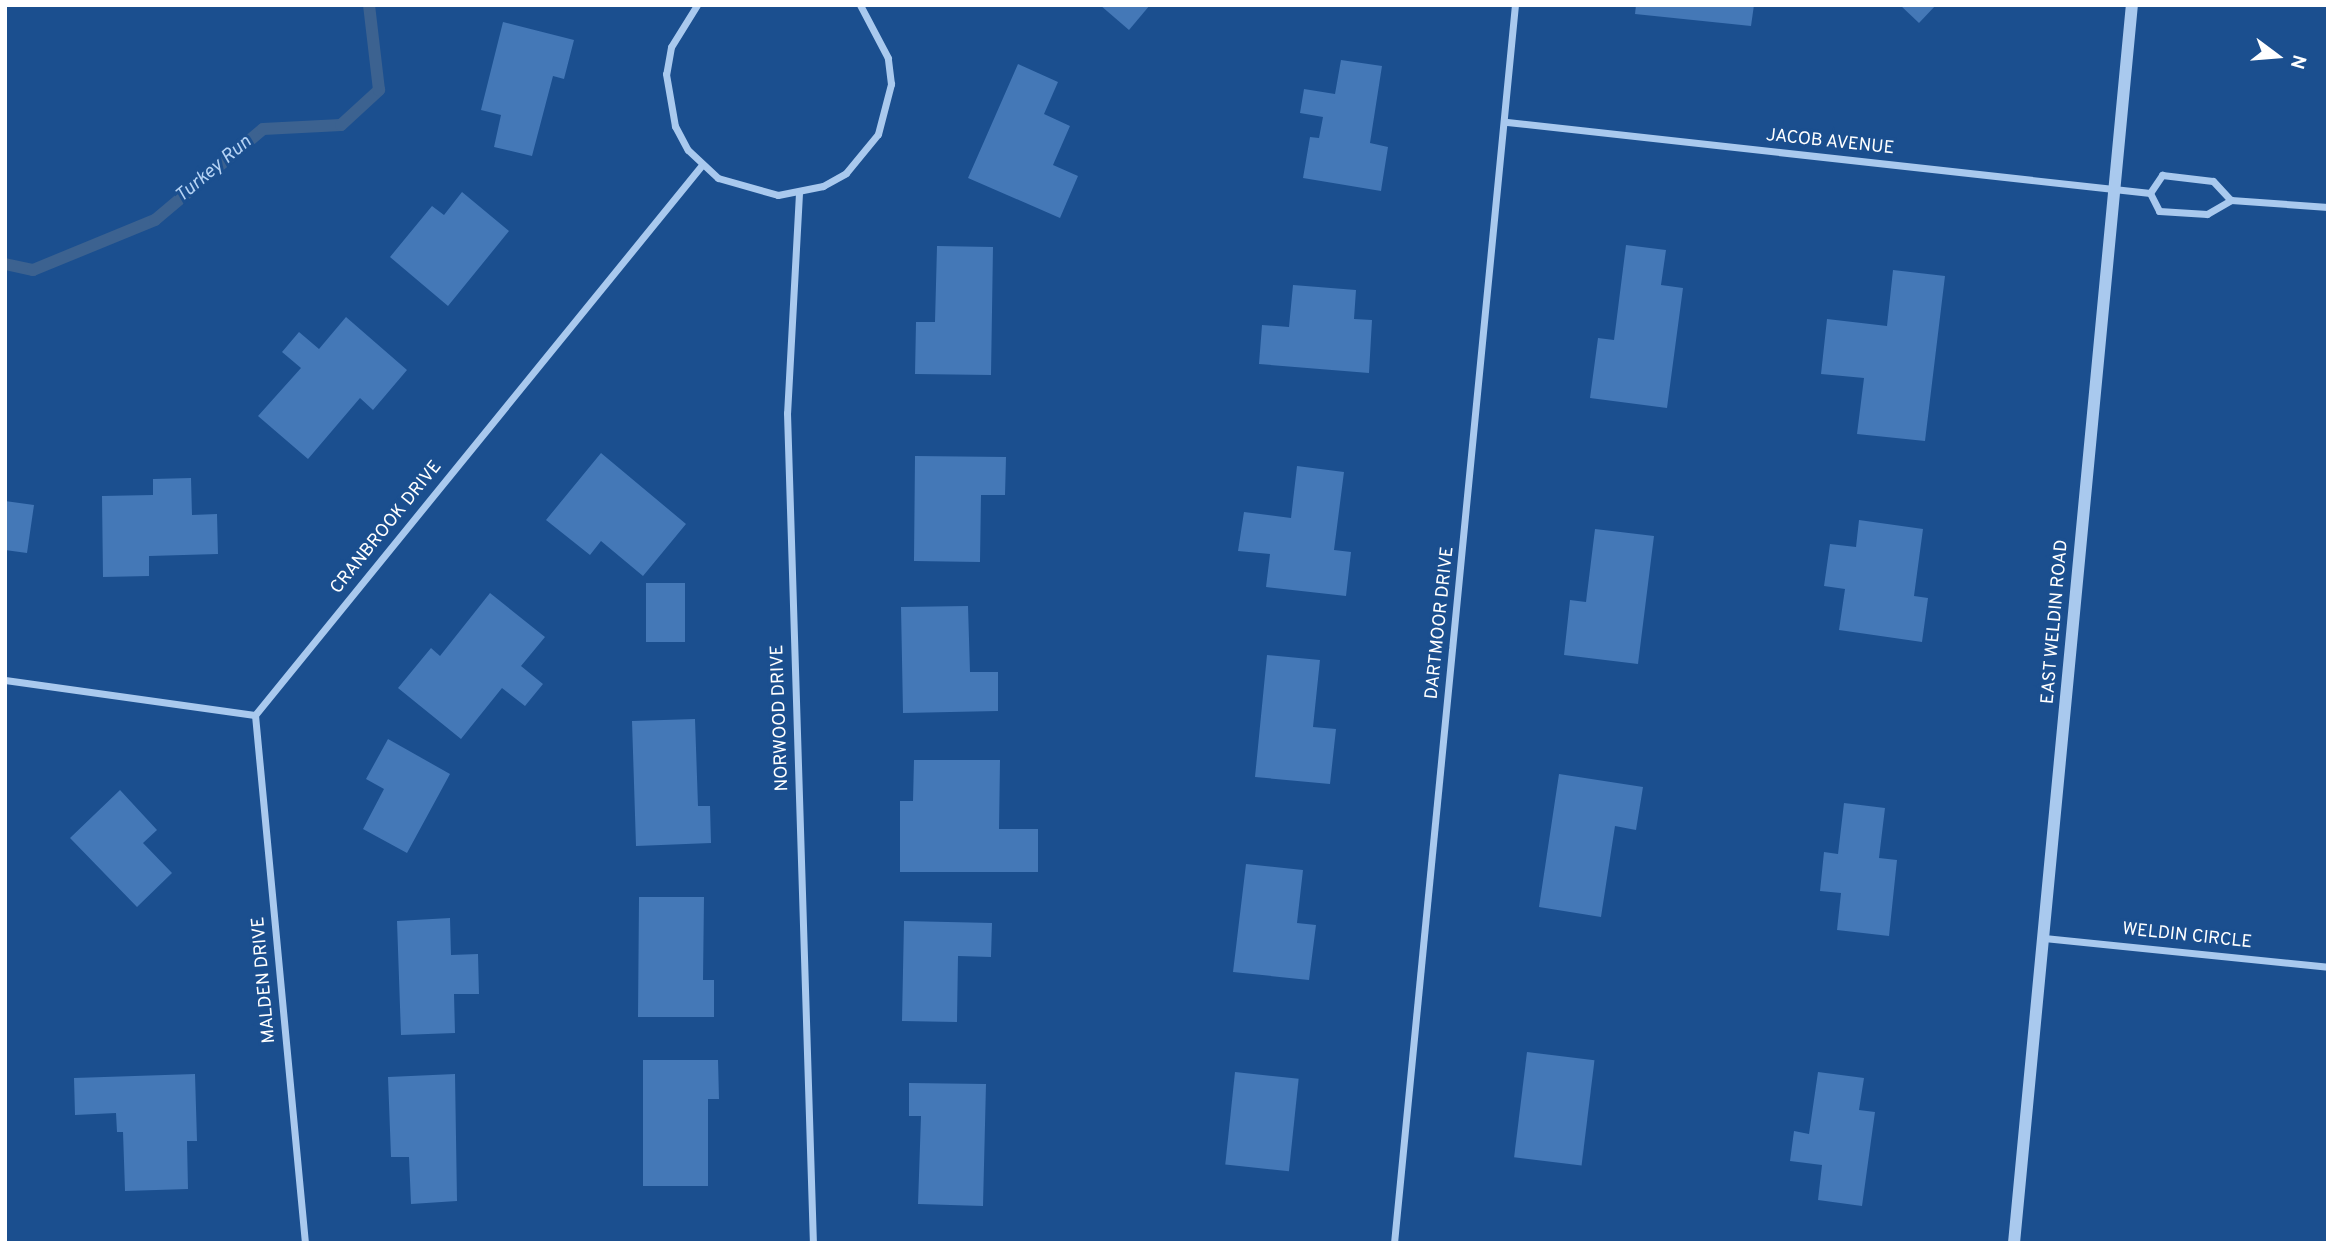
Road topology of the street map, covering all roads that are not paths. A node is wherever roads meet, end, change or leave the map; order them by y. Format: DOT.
graph roads {
  1 [pos="697,5"];
  2 [pos="860,5"];
  3 [pos="874,5"];
  4 [pos="1515,5"];
  5 [pos="2132,5"];
  6 [pos="866,12"];
  7 [pos="1507,122"];
  8 [pos="702,165"];
  9 [pos="2114,191"];
  10 [pos="799,193"];
  11 [pos="2150,193"];
  12 [pos="2231,200"];
  13 [pos="2328,207"];
  14 [pos="5,680"];
  15 [pos="256,715"];
  16 [pos="2044,938"];
  17 [pos="2328,967"];
  18 [pos="305,1243"];
  19 [pos="813,1243"];
  20 [pos="1394,1243"];
  21 [pos="2014,1243"];
  1 -- 8 [label="street"];
  2 -- 6 [label="street"];
  3 -- 6 [label="street"];
  4 -- 7 [label="street, DARTMOOR DRIVE"];
  5 -- 9 [label="street, EAST WELDIN ROAD"];
  6 -- 10 [label="street"];
  7 -- 9 [label="street, JACOB AVENUE"];
  7 -- 20 [label="street, DARTMOOR DRIVE"];
  8 -- 10 [label="street"];
  8 -- 15 [label="street, CRANBROOK DRIVE"];
  9 -- 11 [label="street, JACOB AVENUE"];
  9 -- 16 [label="street, EAST WELDIN ROAD"];
  10 -- 19 [label="street, NORWOOD DRIVE"];
  11 -- 12 [label="street"];
  11 -- 12 [label="street"];
  12 -- 13 [label="street"];
  14 -- 15 [label="street"];
  15 -- 18 [label="street, MALDEN DRIVE"];
  16 -- 17 [label="street, WELDIN CIRCLE"];
  16 -- 21 [label="street, EAST WELDIN ROAD"];
}
